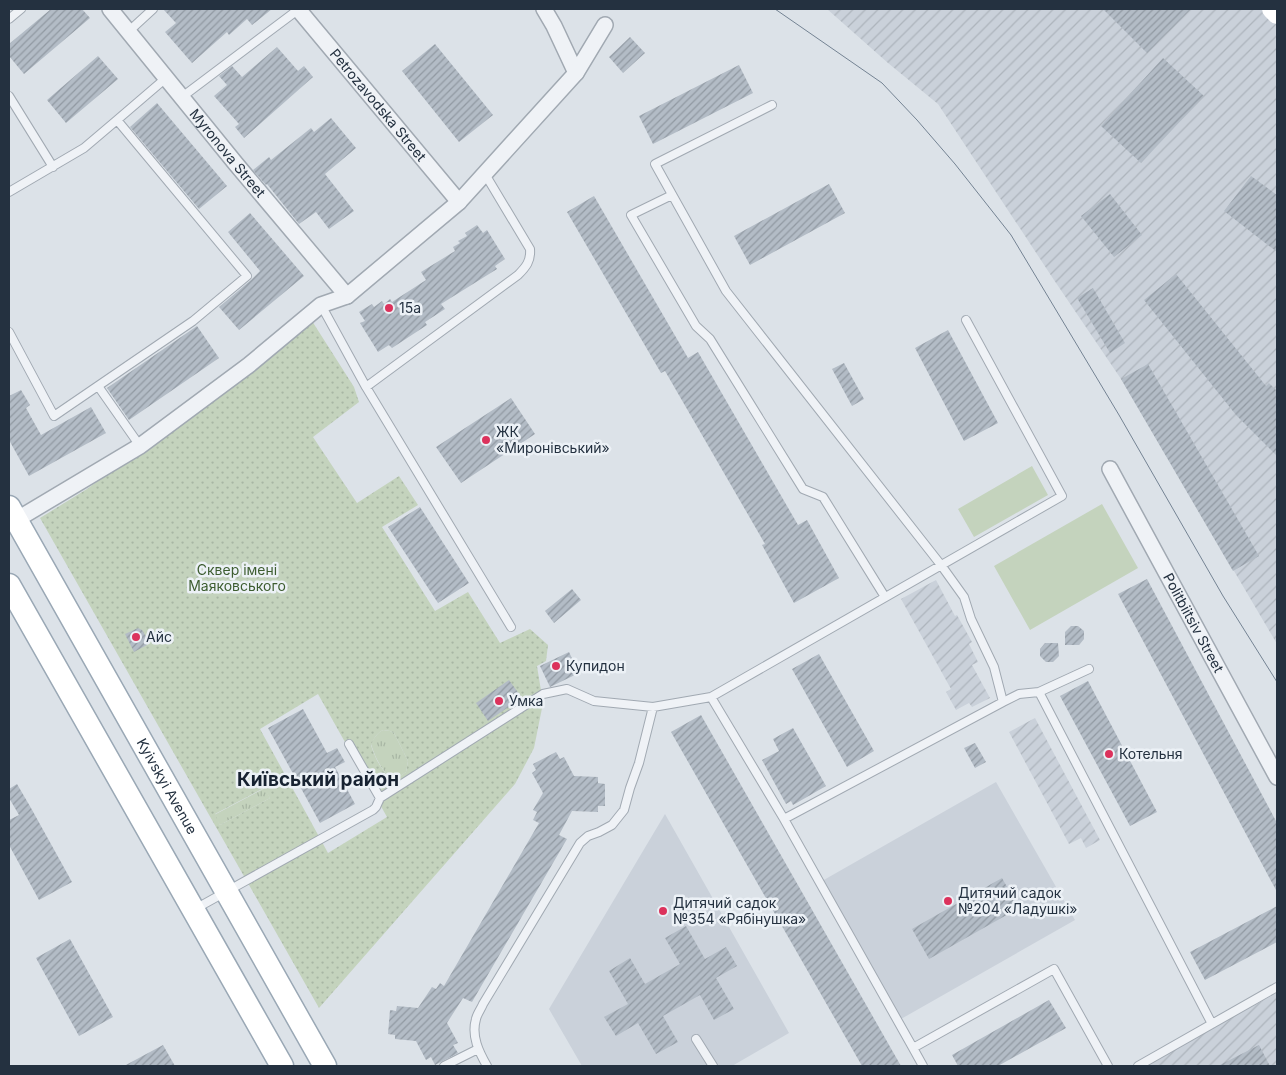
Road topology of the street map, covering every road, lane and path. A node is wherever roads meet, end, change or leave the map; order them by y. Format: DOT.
graph roads {
  1 [pos="21,9"];
  2 [pos="110,9"];
  3 [pos="153,9"];
  4 [pos="298,9"];
  5 [pos="544,9"];
  6 [pos="1272,9"];
  7 [pos="1277,14"];
  8 [pos="9,19"];
  9 [pos="605,25"];
  10 [pos="128,32"];
  11 [pos="576,73"];
  12 [pos="166,78"];
  13 [pos="9,96"];
  14 [pos="182,97"];
  15 [pos="772,105"];
  16 [pos="117,120"];
  17 [pos="53,167"];
  18 [pos="484,174"];
  19 [pos="9,192"];
  20 [pos="672,195"];
  21 [pos="459,202"];
  22 [pos="347,296"];
  23 [pos="321,306"];
  24 [pos="966,320"];
  25 [pos="9,332"];
  26 [pos="98,386"];
  27 [pos="366,387"];
  28 [pos="140,446"];
  29 [pos="1110,469"];
  30 [pos="12,513"];
  31 [pos="941,565"];
  32 [pos="9,585"];
  33 [pos="885,598"];
  34 [pos="511,627"];
  35 [pos="1090,669"];
  36 [pos="1039,692"];
  37 [pos="711,697"];
  38 [pos="1003,702"];
  39 [pos="653,707"];
  40 [pos="349,744"];
  41 [pos="1277,777"];
  42 [pos="380,798"];
  43 [pos="784,819"];
  44 [pos="226,892"];
  45 [pos="193,910"];
  46 [pos="1277,987"];
  47 [pos="1212,1024"];
  48 [pos="696,1039"];
  49 [pos="912,1048"];
  50 [pos="478,1049"];
  51 [pos="282,1066"];
  52 [pos="324,1066"];
  53 [pos="444,1066"];
  54 [pos="487,1066"];
  55 [pos="713,1066"];
  56 [pos="923,1066"];
  57 [pos="1108,1066"];
  58 [pos="1138,1066"];
  1 -- 8 [label="lane"];
  2 -- 10 [label="street, Myronova Street"];
  3 -- 10 [label="lane"];
  4 -- 14 [label="lane"];
  4 -- 21 [label="street, Petrozavodska Street"];
  5 -- 11 [label="street"];
  6 -- 7 [label="street"];
  9 -- 11 [label="street"];
  10 -- 12 [label="street, Myronova Street"];
  11 -- 18 [label="street"];
  12 -- 14 [label="street, Myronova Street"];
  12 -- 16 [label="lane"];
  13 -- 17 [label="lane"];
  14 -- 22 [label="street, Myronova Street"];
  15 -- 20 [label="lane"];
  16 -- 17 [label="lane"];
  16 -- 26 [label="lane"];
  17 -- 19 [label="lane"];
  18 -- 21 [label="street"];
  18 -- 27 [label="lane"];
  20 -- 31 [label="lane"];
  20 -- 33 [label="lane"];
  21 -- 22 [label="street"];
  22 -- 23 [label="street"];
  23 -- 27 [label="lane"];
  23 -- 28 [label="street"];
  24 -- 31 [label="lane"];
  25 -- 26 [label="lane"];
  26 -- 28 [label="lane"];
  27 -- 34 [label="lane"];
  28 -- 30 [label="street"];
  29 -- 41 [label="street, Politbiitsiv Street"];
  30 -- 44 [label="main road, Kyivskyi Avenue"];
  31 -- 33 [label="lane"];
  31 -- 38 [label="lane"];
  32 -- 45 [label="main road"];
  33 -- 37 [label="lane"];
  35 -- 36 [label="lane"];
  36 -- 38 [label="lane"];
  36 -- 47 [label="lane"];
  37 -- 39 [label="lane"];
  37 -- 43 [label="lane"];
  38 -- 43 [label="lane"];
  39 -- 42 [label="lane"];
  39 -- 50 [label="lane"];
  40 -- 42 [label="lane"];
  42 -- 44 [label="lane"];
  43 -- 49 [label="lane"];
  44 -- 45 [label="lane"];
  44 -- 52 [label="main road, Kyivskyi Avenue"];
  45 -- 51 [label="main road"];
  46 -- 47 [label="lane"];
  47 -- 58 [label="lane"];
  48 -- 55 [label="lane"];
  49 -- 56 [label="lane"];
  49 -- 57 [label="lane"];
  50 -- 53 [label="lane"];
  50 -- 54 [label="lane"];
}
